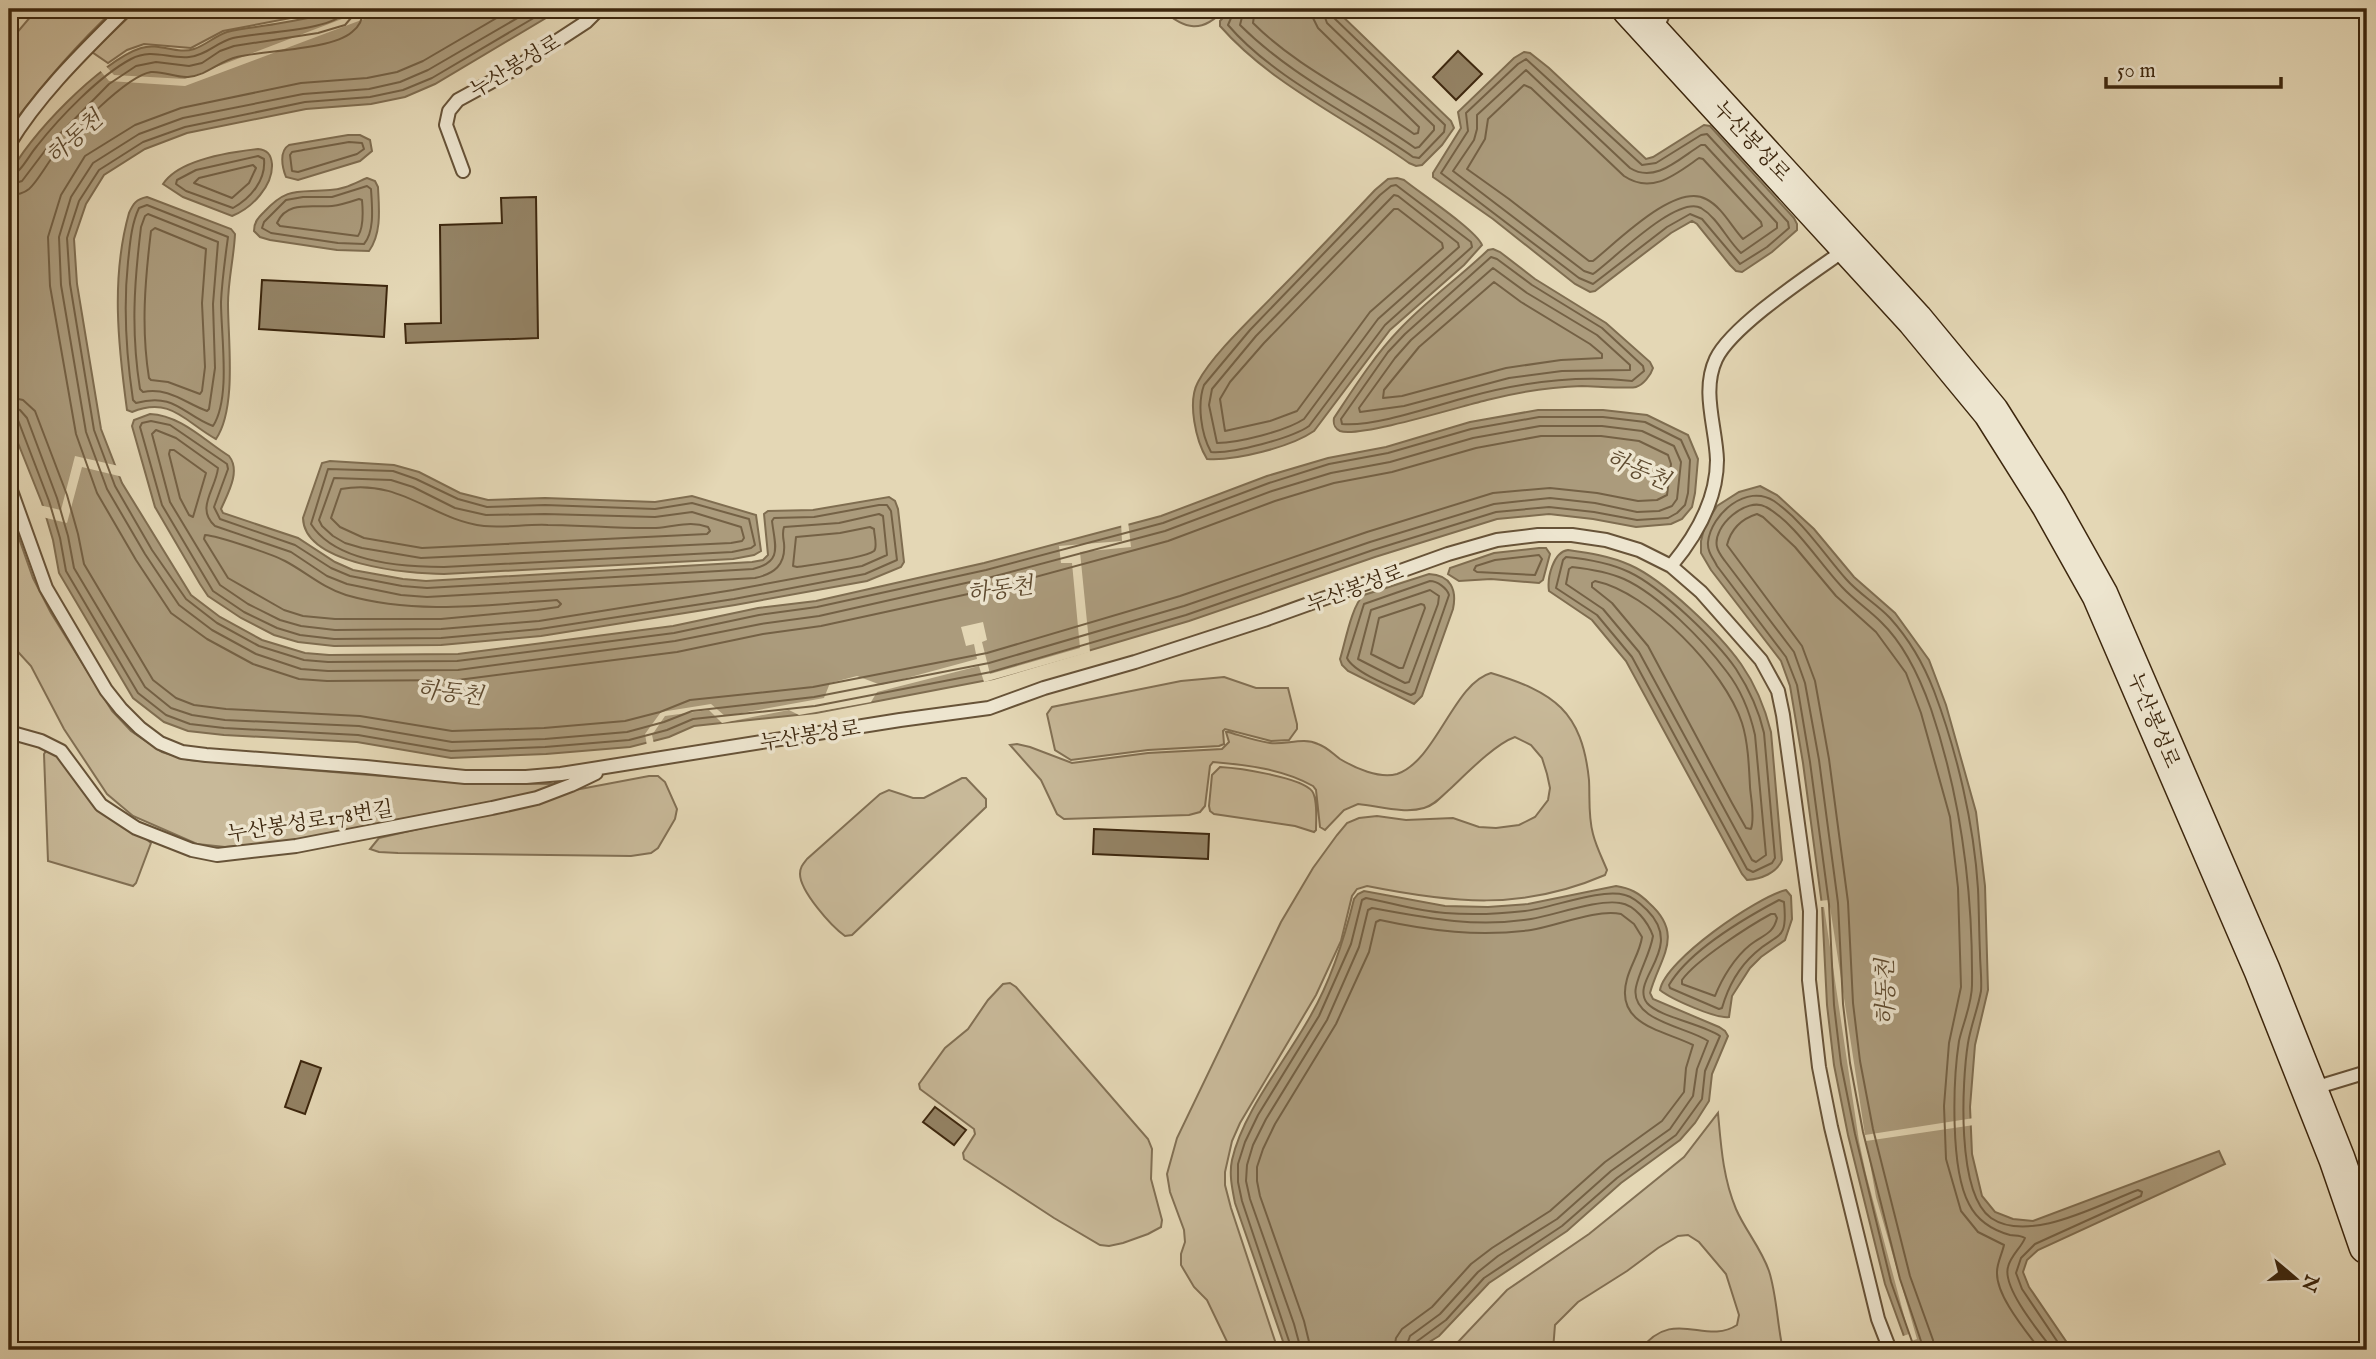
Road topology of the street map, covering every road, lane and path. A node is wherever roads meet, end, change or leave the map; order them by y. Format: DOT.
graph roads {
  1 [pos="126,9"];
  2 [pos="599,9"];
  3 [pos="1630,9"];
  4 [pos="1659,22"];
  5 [pos="9,144"];
  6 [pos="463,171"];
  7 [pos="1849,247"];
  8 [pos="9,485"];
  9 [pos="1671,566"];
  10 [pos="9,732"];
  11 [pos="608,766"];
  12 [pos="2367,1072"];
  13 [pos="2310,1089"];
  14 [pos="2367,1246"];
  15 [pos="1889,1350"];
  1 -- 5 [label="lane"];
  2 -- 6 [label="lane, 누산봉성로"];
  3 -- 4 [label="street, 누산봉성로"];
  4 -- 7 [label="street, 누산봉성로"];
  7 -- 9 [label="lane"];
  7 -- 13 [label="street, 누산봉성로"];
  8 -- 11 [label="lane, 누산봉성로"];
  9 -- 11 [label="lane, 누산봉성로"];
  9 -- 15 [label="lane, 누산봉성로"];
  10 -- 11 [label="lane, 누산봉성로178번길"];
  12 -- 13 [label="lane"];
  13 -- 14 [label="street, 누산봉성로"];
}
